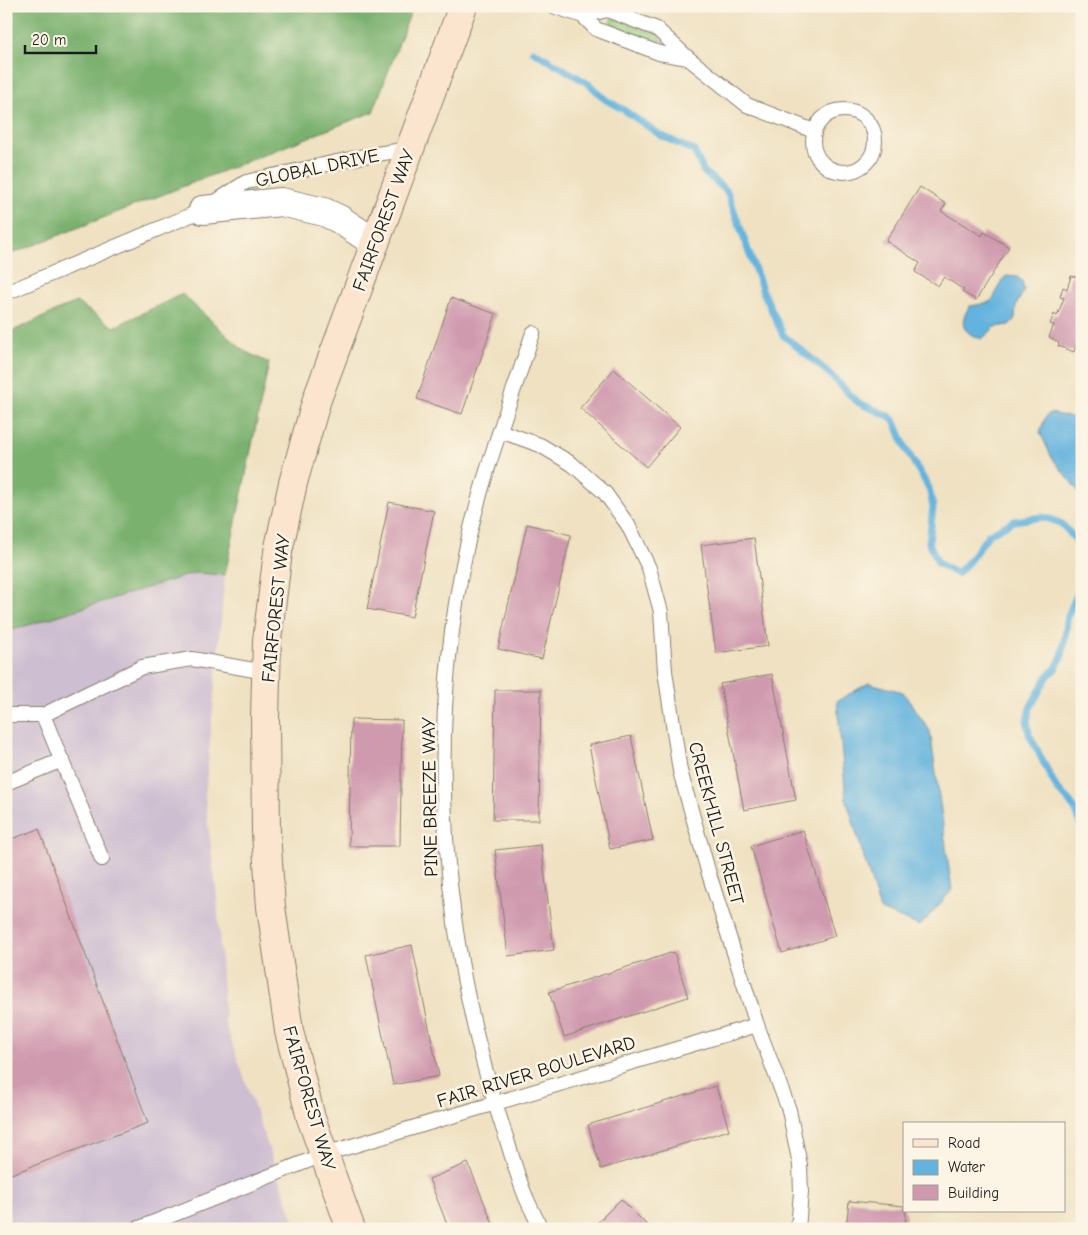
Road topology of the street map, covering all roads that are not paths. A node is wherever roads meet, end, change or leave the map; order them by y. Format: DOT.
graph roads {
  1 [pos="463,6"];
  2 [pos="553,6"];
  3 [pos="583,16"];
  4 [pos="688,58"];
  5 [pos="814,131"];
  6 [pos="409,149"];
  7 [pos="203,210"];
  8 [pos="375,243"];
  9 [pos="6,293"];
  10 [pos="533,333"];
  11 [pos="500,431"];
  12 [pos="266,672"];
  13 [pos="43,715"];
  14 [pos="6,716"];
  15 [pos="62,760"];
  16 [pos="6,783"];
  17 [pos="102,859"];
  18 [pos="757,1025"];
  19 [pos="495,1103"];
  20 [pos="325,1154"];
  21 [pos="138,1229"];
  22 [pos="351,1229"];
  23 [pos="541,1229"];
  24 [pos="798,1229"];
  1 -- 6 [label="main road, FAIRFOREST WAY"];
  2 -- 3 [label="lane"];
  3 -- 4 [label="lane"];
  3 -- 4 [label="lane"];
  4 -- 5 [label="lane"];
  5 -- 5 [label="lane"];
  6 -- 7 [label="lane, GLOBAL DRIVE"];
  6 -- 8 [label="main road, FAIRFOREST WAY"];
  7 -- 8 [label="street, GLOBAL DRIVE"];
  7 -- 9 [label="lane, GLOBAL DRIVE"];
  8 -- 12 [label="main road, FAIRFOREST WAY"];
  10 -- 11 [label="lane, PINE BREEZE WAY"];
  11 -- 18 [label="lane, CREEKHILL STREET"];
  11 -- 19 [label="lane, PINE BREEZE WAY"];
  12 -- 13 [label="lane"];
  12 -- 20 [label="main road, FAIRFOREST WAY"];
  13 -- 14 [label="lane"];
  13 -- 15 [label="lane"];
  15 -- 16 [label="lane"];
  15 -- 17 [label="lane"];
  18 -- 19 [label="lane, FAIR RIVER BOULEVARD"];
  18 -- 24 [label="lane, CREEKHILL STREET"];
  19 -- 20 [label="lane, FAIR RIVER BOULEVARD"];
  19 -- 23 [label="lane, PINE BREEZE WAY"];
  20 -- 21 [label="lane, FAIR RIVER BOULEVARD"];
  20 -- 22 [label="main road, FAIRFOREST WAY"];
}
